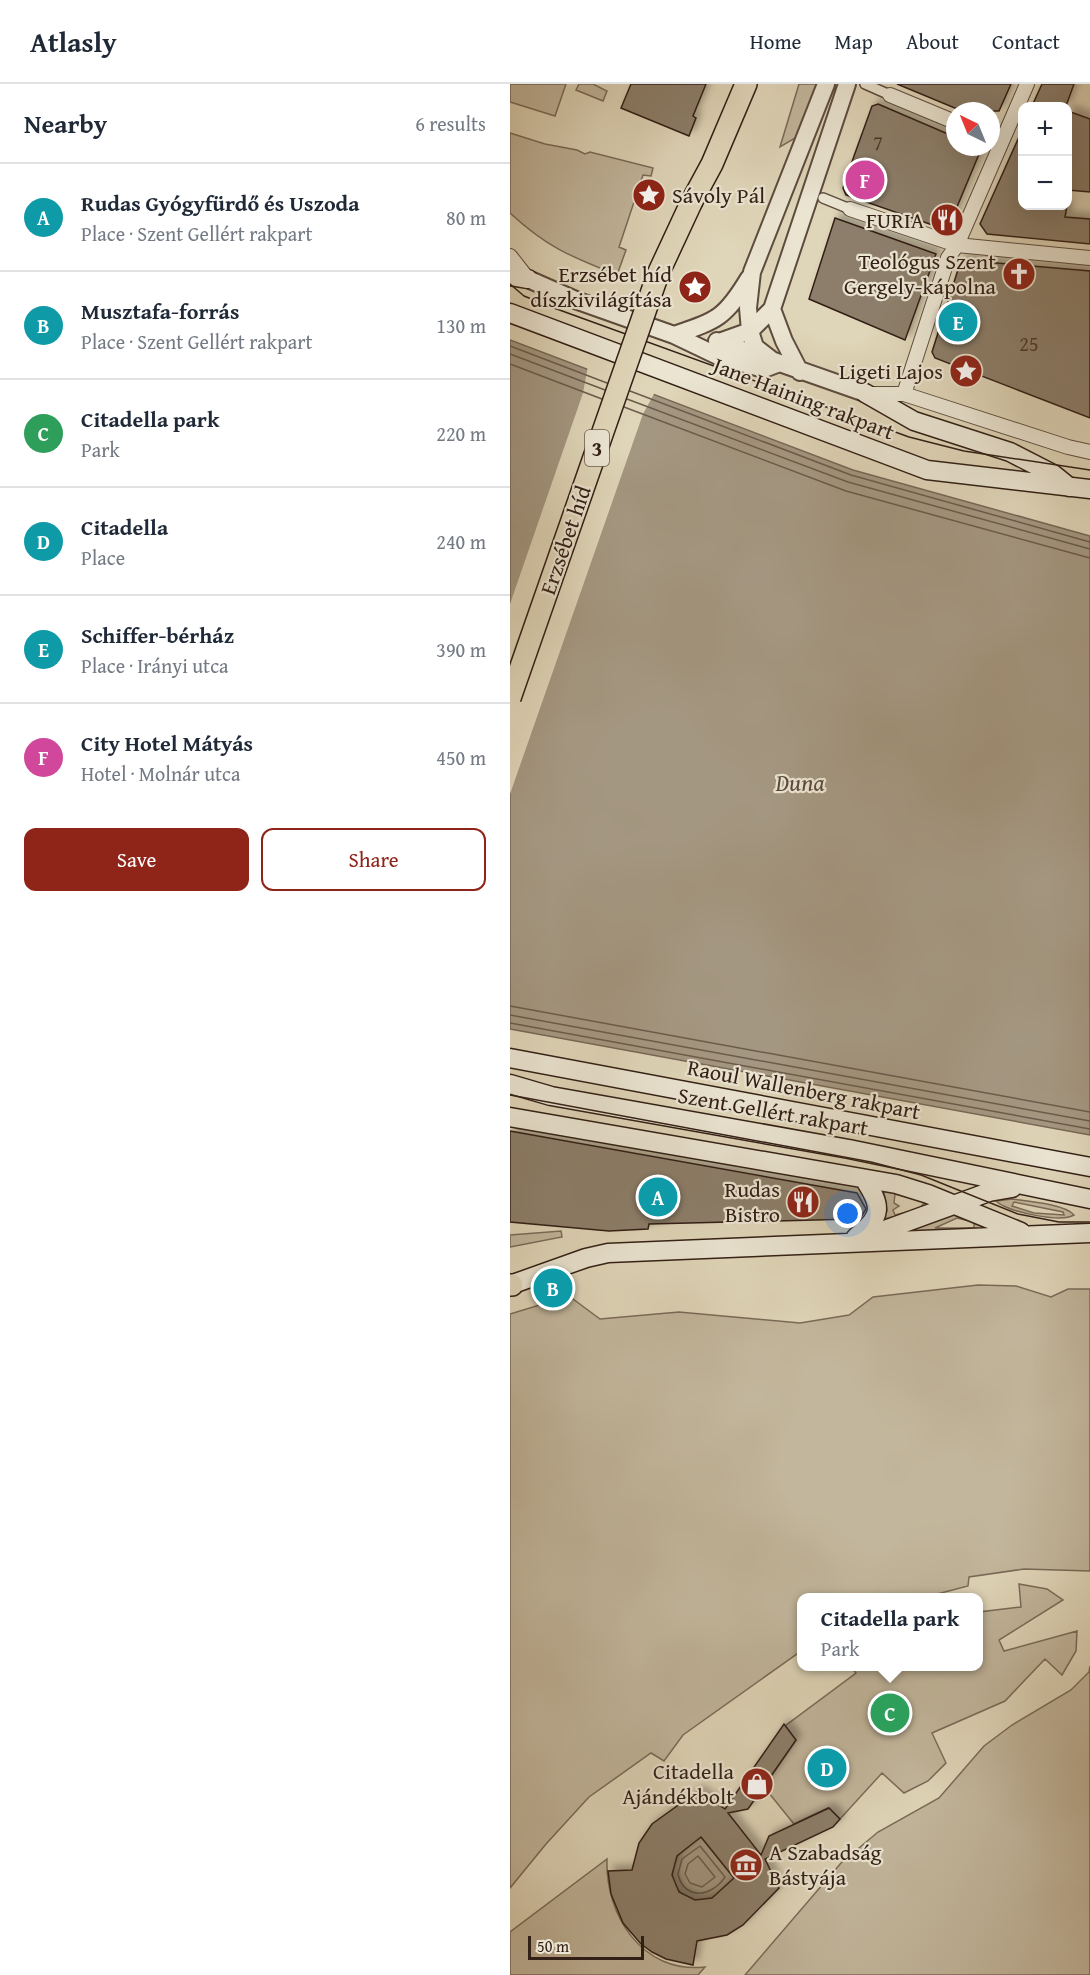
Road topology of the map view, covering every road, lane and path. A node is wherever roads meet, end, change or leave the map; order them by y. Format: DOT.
graph roads {
  1 [pos="746,84"];
  2 [pos="826,84"];
  3 [pos="847,84"];
  4 [pos="865,84"];
  5 [pos="1027,84"];
  6 [pos="890,95"];
  7 [pos="946,118"];
  8 [pos="1000,132"];
  9 [pos="990,156"];
  10 [pos="823,198"];
  11 [pos="850,209"];
  12 [pos="957,245"];
  13 [pos="510,256"];
  14 [pos="1090,258"];
  15 [pos="752,272"];
  16 [pos="519,277"];
  17 [pos="772,309"];
  18 [pos="510,313"];
  19 [pos="750,331"];
  20 [pos="674,334"];
  21 [pos="722,341"];
  22 [pos="777,364"];
  23 [pos="800,372"];
  24 [pos="865,393"];
  25 [pos="904,394"];
  26 [pos="1090,452"];
  27 [pos="1069,488"];
  28 [pos="1090,489"];
  29 [pos="510,698"];
  30 [pos="510,1058"];
  31 [pos="510,1084"];
  32 [pos="510,1117"];
  33 [pos="1090,1167"];
  34 [pos="864,1179"];
  35 [pos="1027,1186"];
  36 [pos="1090,1199"];
  37 [pos="956,1206"];
  38 [pos="1090,1233"];
  39 [pos="1031,1235"];
  40 [pos="849,1242"];
  41 [pos="511,1285"];
  1 -- 29 [label="main road, Erzsébet híd / 3, bridge"];
  2 -- 15 [label="street"];
  3 -- 17 [label="street"];
  4 -- 6 [label="street"];
  5 -- 8 [label="street"];
  6 -- 7 [label="street"];
  9 -- 12 [label="street"];
  10 -- 11 [label="street"];
  11 -- 12 [label="street"];
  12 -- 14 [label="street"];
  12 -- 25 [label="street"];
  13 -- 16 [label="street"];
  15 -- 19 [label="street"];
  15 -- 20 [label="street"];
  16 -- 20 [label="street"];
  17 -- 19 [label="street"];
  17 -- 23 [label="street"];
  18 -- 27 [label="main road, Jane Haining rakpart"];
  19 -- 21 [label="street"];
  19 -- 22 [label="street"];
  20 -- 21 [label="street"];
  20 -- 22 [label="street"];
  21 -- 22 [label="street"];
  22 -- 23 [label="street"];
  23 -- 24 [label="street"];
  24 -- 25 [label="street"];
  24 -- 27 [label="main road"];
  25 -- 26 [label="street"];
  27 -- 28 [label="main road, Jane Haining rakpart"];
  30 -- 33 [label="main road, Raoul Wallenberg rakpart"];
  31 -- 35 [label="main road, Szent Gellért rakpart"];
  32 -- 34 [label="main road, Szent Gellért rakpart"];
  34 -- 37 [label="main road, Szent Gellért rakpart"];
  34 -- 40 [label="main road"];
  35 -- 36 [label="main road, Szent Gellért rakpart"];
  35 -- 37 [label="main road, Szent Gellért rakpart"];
  37 -- 39 [label="main road, Szent Gellért rakpart"];
  37 -- 40 [label="main road, Szent Gellért rakpart"];
  38 -- 39 [label="main road, Szent Gellért rakpart"];
  39 -- 40 [label="main road, Szent Gellért rakpart"];
  40 -- 41 [label="main road, Szent Gellért rakpart"];
}
